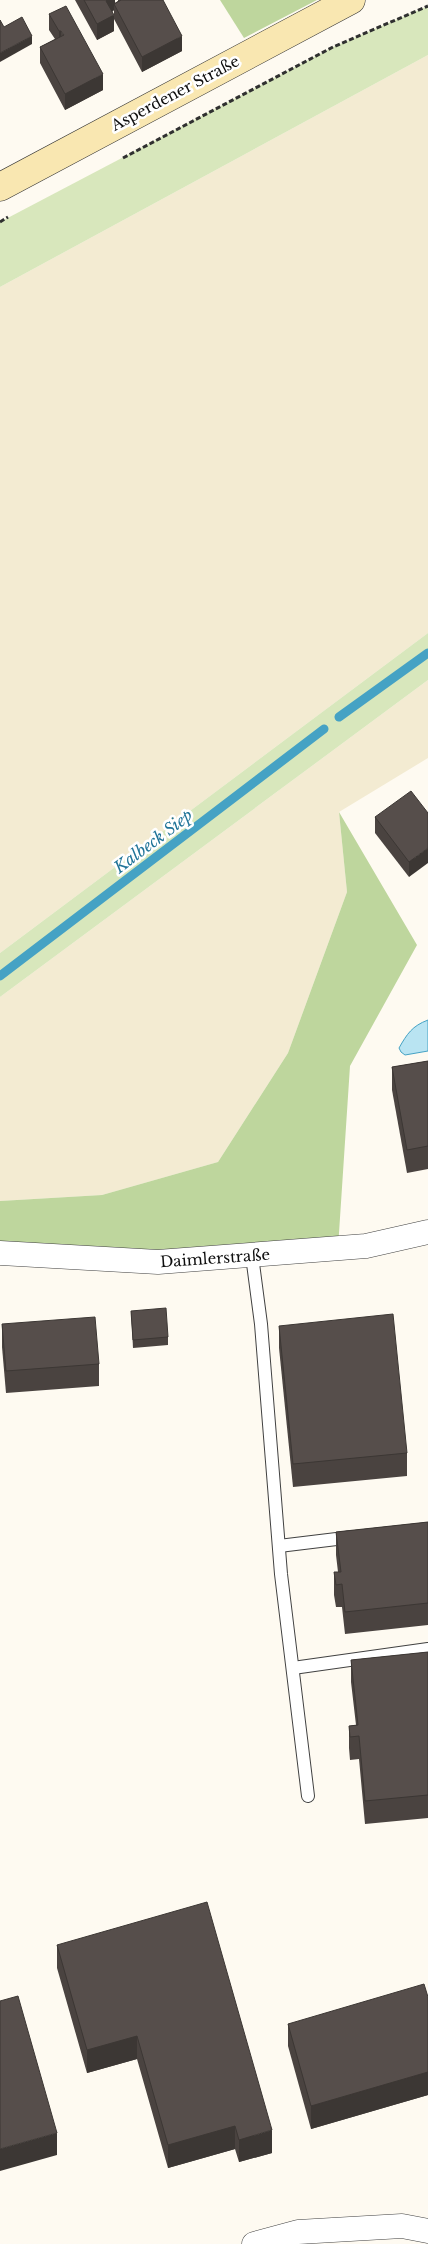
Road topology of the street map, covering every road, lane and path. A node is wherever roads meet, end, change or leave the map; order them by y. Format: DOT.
graph roads {
  1 [pos="351,0"];
  2 [pos="428,6"];
  3 [pos="118,160"];
  4 [pos="0,187"];
  5 [pos="14,214"];
  6 [pos="0,222"];
  7 [pos="428,1232"];
  8 [pos="0,1253"];
  9 [pos="252,1256"];
  10 [pos="363,1536"];
  11 [pos="279,1546"];
  12 [pos="428,1649"];
  13 [pos="293,1668"];
  14 [pos="308,1796"];
  15 [pos="428,2231"];
  16 [pos="254,2244"];
  1 -- 4 [label="main road, Asperdener Straße"];
  2 -- 3 [label="path"];
  5 -- 6 [label="path"];
  7 -- 9 [label="street, Daimlerstraße"];
  8 -- 9 [label="street, Daimlerstraße"];
  9 -- 11 [label="lane"];
  10 -- 11 [label="lane"];
  11 -- 13 [label="lane"];
  12 -- 13 [label="lane"];
  13 -- 14 [label="lane"];
  15 -- 16 [label="street"];
}
